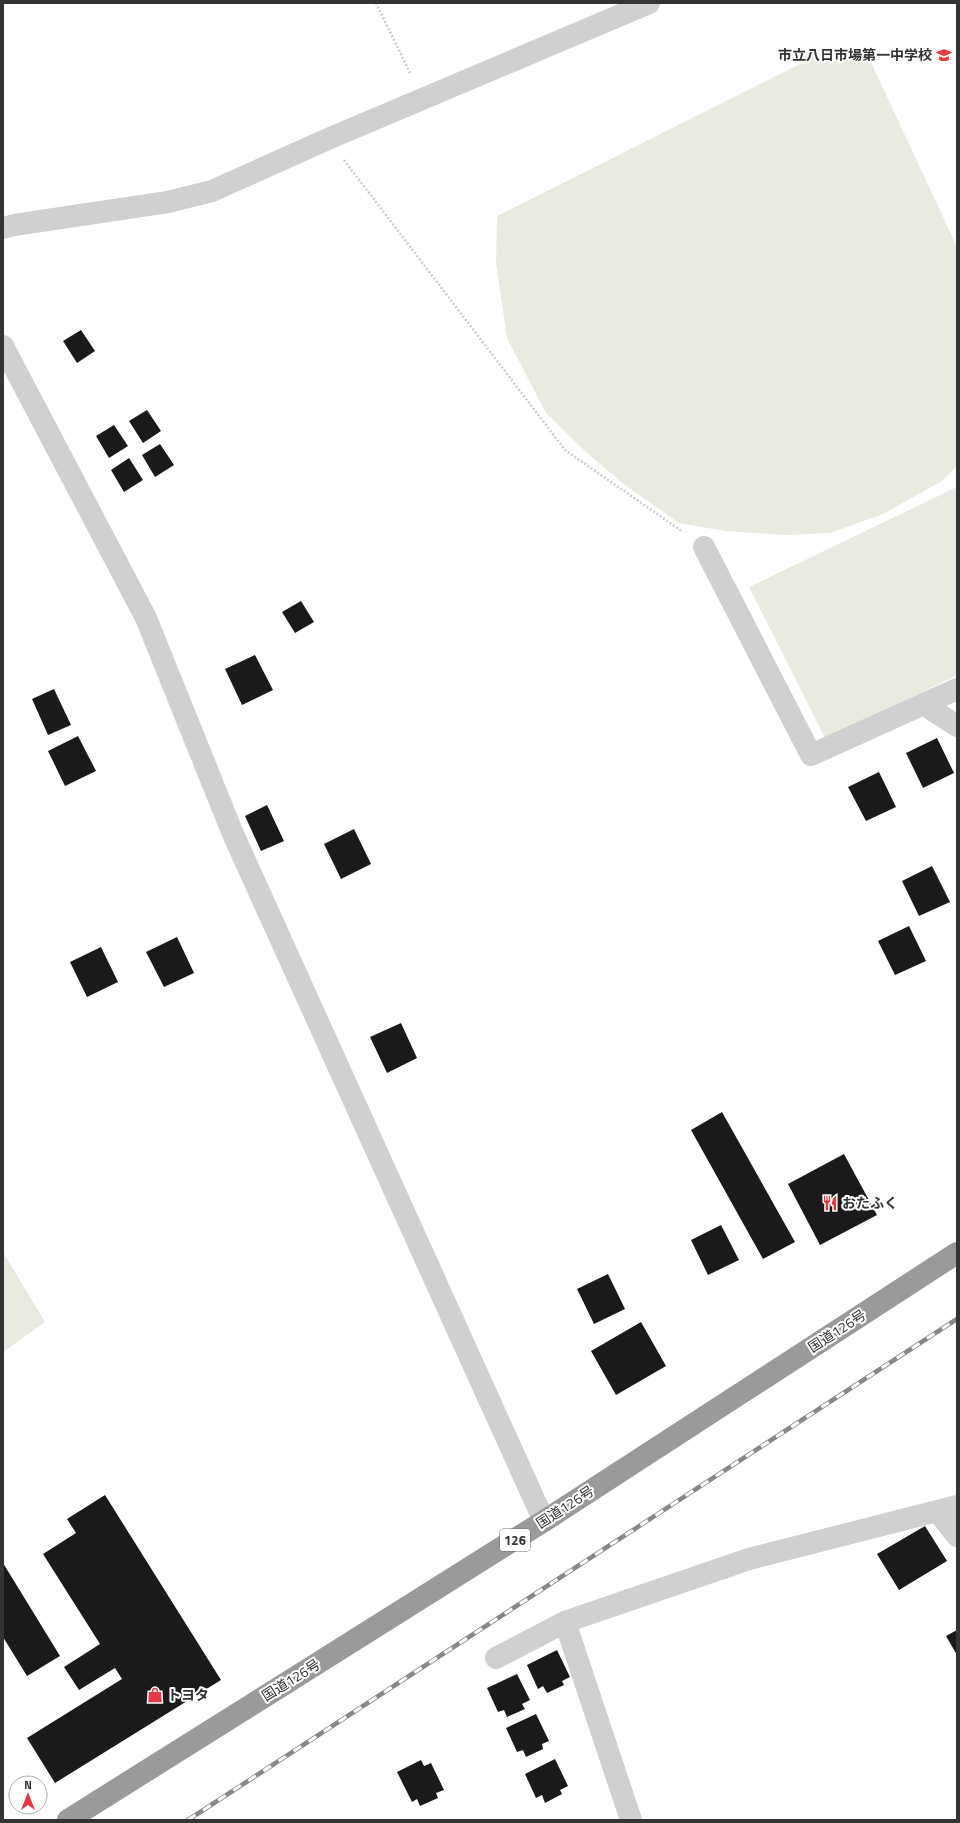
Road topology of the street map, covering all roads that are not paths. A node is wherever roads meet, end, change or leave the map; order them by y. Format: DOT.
graph roads {
  1 [pos="649,3"];
  2 [pos="3,228"];
  3 [pos="3,346"];
  4 [pos="704,547"];
  5 [pos="957,689"];
  6 [pos="924,704"];
  7 [pos="957,726"];
  8 [pos="957,1253"];
  9 [pos="947,1509"];
  10 [pos="544,1521"];
  11 [pos="957,1536"];
  12 [pos="565,1622"];
  13 [pos="496,1658"];
  14 [pos="68,1820"];
  15 [pos="631,1820"];
  1 -- 2 [label="street"];
  3 -- 10 [label="street"];
  4 -- 6 [label="street"];
  5 -- 6 [label="street"];
  6 -- 7 [label="street"];
  8 -- 10 [label="highway, 国道126号 / 126"];
  9 -- 11 [label="street"];
  9 -- 12 [label="street"];
  10 -- 14 [label="highway, 国道126号 / 126"];
  12 -- 13 [label="street"];
  12 -- 15 [label="street"];
}
